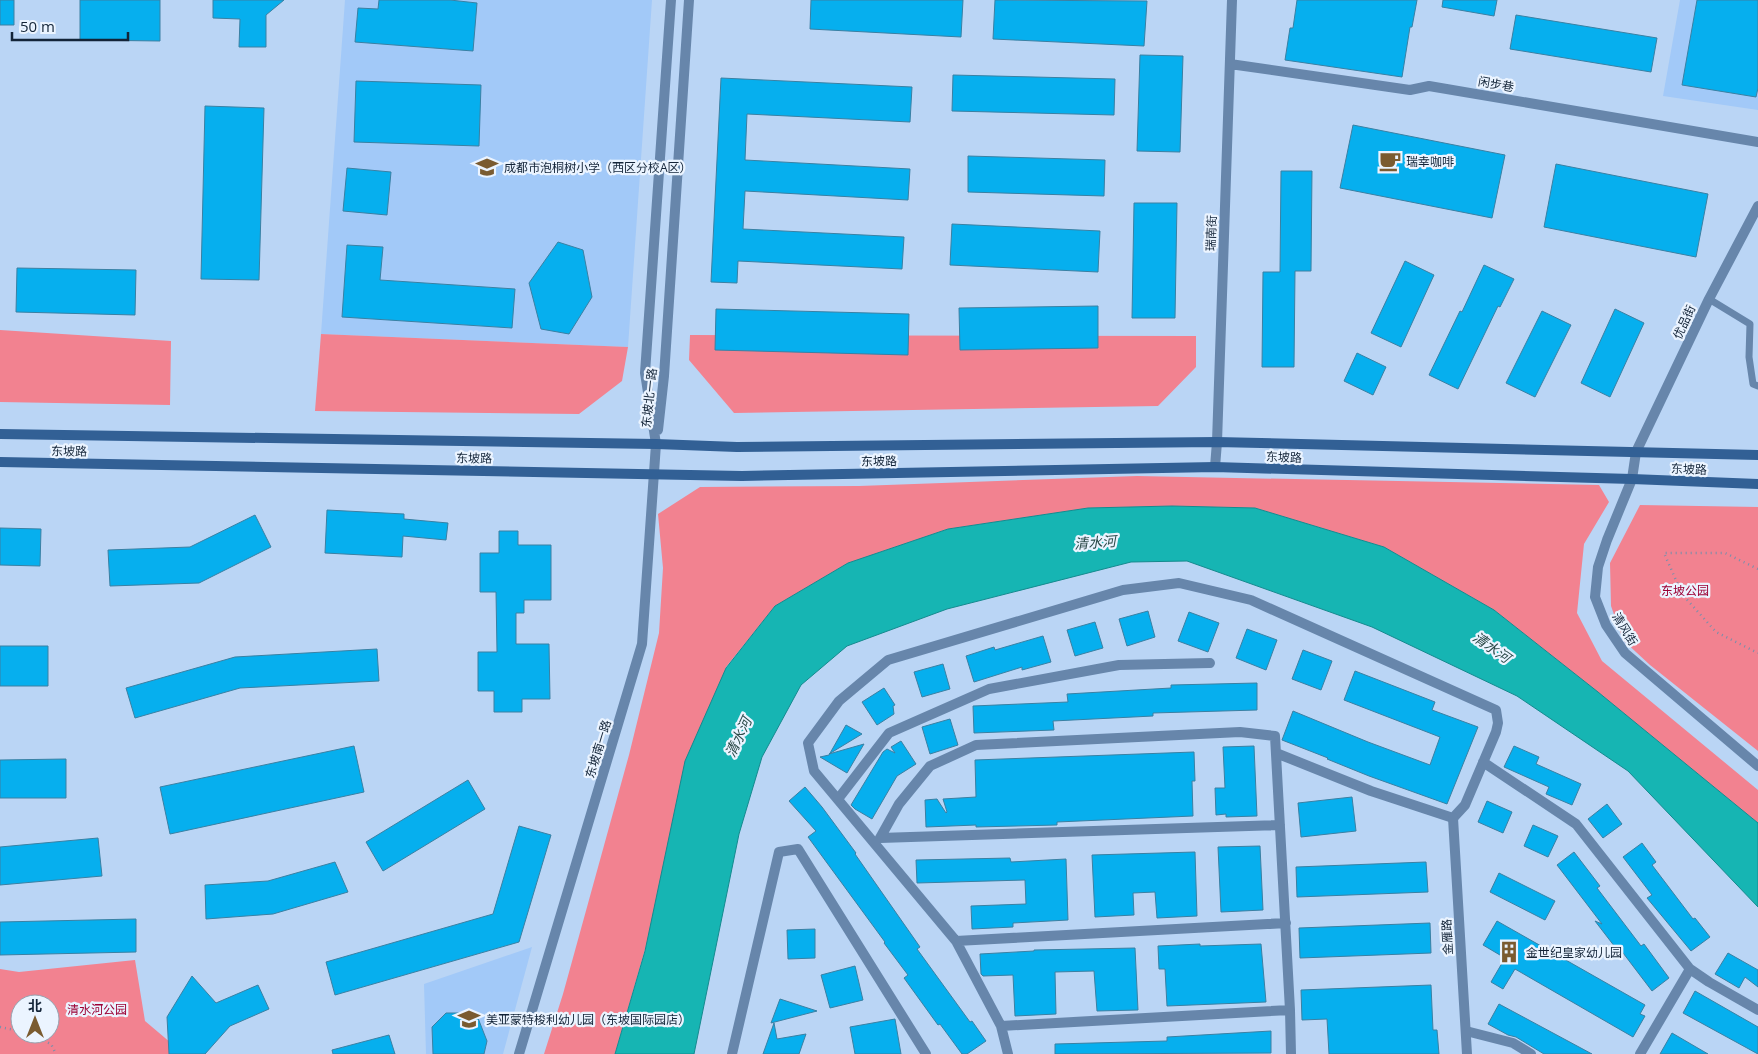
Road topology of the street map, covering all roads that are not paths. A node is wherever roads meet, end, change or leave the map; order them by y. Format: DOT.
graph roads {
  1 [pos="671,0"];
  2 [pos="689,0"];
  3 [pos="1232,0"];
  4 [pos="1230,64"];
  5 [pos="1758,142"];
  6 [pos="1758,206"];
  7 [pos="1709,299"];
  8 [pos="1758,386"];
  9 [pos="0,434"];
  10 [pos="1217,442"];
  11 [pos="656,444"];
  12 [pos="1636,452"];
  13 [pos="1758,455"];
  14 [pos="0,462"];
  15 [pos="1214,467"];
  16 [pos="654,474"];
  17 [pos="1632,479"];
  18 [pos="1758,484"];
  19 [pos="1210,663"];
  20 [pos="1276,752"];
  21 [pos="1483,762"];
  22 [pos="1758,766"];
  23 [pos="838,799"];
  24 [pos="1453,818"];
  25 [pos="1280,825"];
  26 [pos="1286,923"];
  27 [pos="956,941"];
  28 [pos="1690,969"];
  29 [pos="1290,1010"];
  30 [pos="1758,1010"];
  31 [pos="1001,1026"];
  32 [pos="1466,1032"];
  33 [pos="519,1054"];
  34 [pos="732,1054"];
  35 [pos="926,1054"];
  36 [pos="1008,1054"];
  37 [pos="1291,1054"];
  38 [pos="1467,1054"];
  39 [pos="1531,1054"];
  40 [pos="1640,1054"];
  1 -- 11 [label="street, 东坡北一路"];
  2 -- 11 [label="street, 东坡北一路"];
  3 -- 4 [label="street, 瑞南街"];
  4 -- 5 [label="street, 闲步巷"];
  4 -- 10 [label="street, 瑞南街"];
  6 -- 7 [label="street, 优品街"];
  7 -- 8 [label="lane"];
  7 -- 12 [label="street, 优品街"];
  9 -- 11 [label="main road, 东坡路"];
  10 -- 11 [label="main road, 东坡路"];
  10 -- 12 [label="main road, 东坡路"];
  10 -- 15 [label="street, 瑞南街"];
  11 -- 16 [label="street, 东坡南一路"];
  12 -- 13 [label="main road, 东坡路"];
  12 -- 17 [label="street, 清风街"];
  14 -- 16 [label="main road, 东坡路"];
  15 -- 16 [label="main road, 东坡路"];
  15 -- 17 [label="main road, 东坡路"];
  16 -- 33 [label="street, 东坡南一路"];
  17 -- 18 [label="main road, 东坡路"];
  17 -- 22 [label="street, 清风街"];
  19 -- 23 [label="street"];
  20 -- 24 [label="street"];
  20 -- 25 [label="street"];
  20 -- 25 [label="street"];
  21 -- 23 [label="street"];
  21 -- 24 [label="street"];
  21 -- 28 [label="street"];
  23 -- 27 [label="street"];
  24 -- 32 [label="street, 金雁路"];
  25 -- 26 [label="street"];
  26 -- 27 [label="street"];
  26 -- 29 [label="street"];
  27 -- 31 [label="street"];
  28 -- 30 [label="street"];
  28 -- 40 [label="street"];
  29 -- 31 [label="street"];
  29 -- 37 [label="street"];
  31 -- 36 [label="street"];
  32 -- 38 [label="street, 金雁路"];
  32 -- 39 [label="street"];
  34 -- 35 [label="street"];
}
